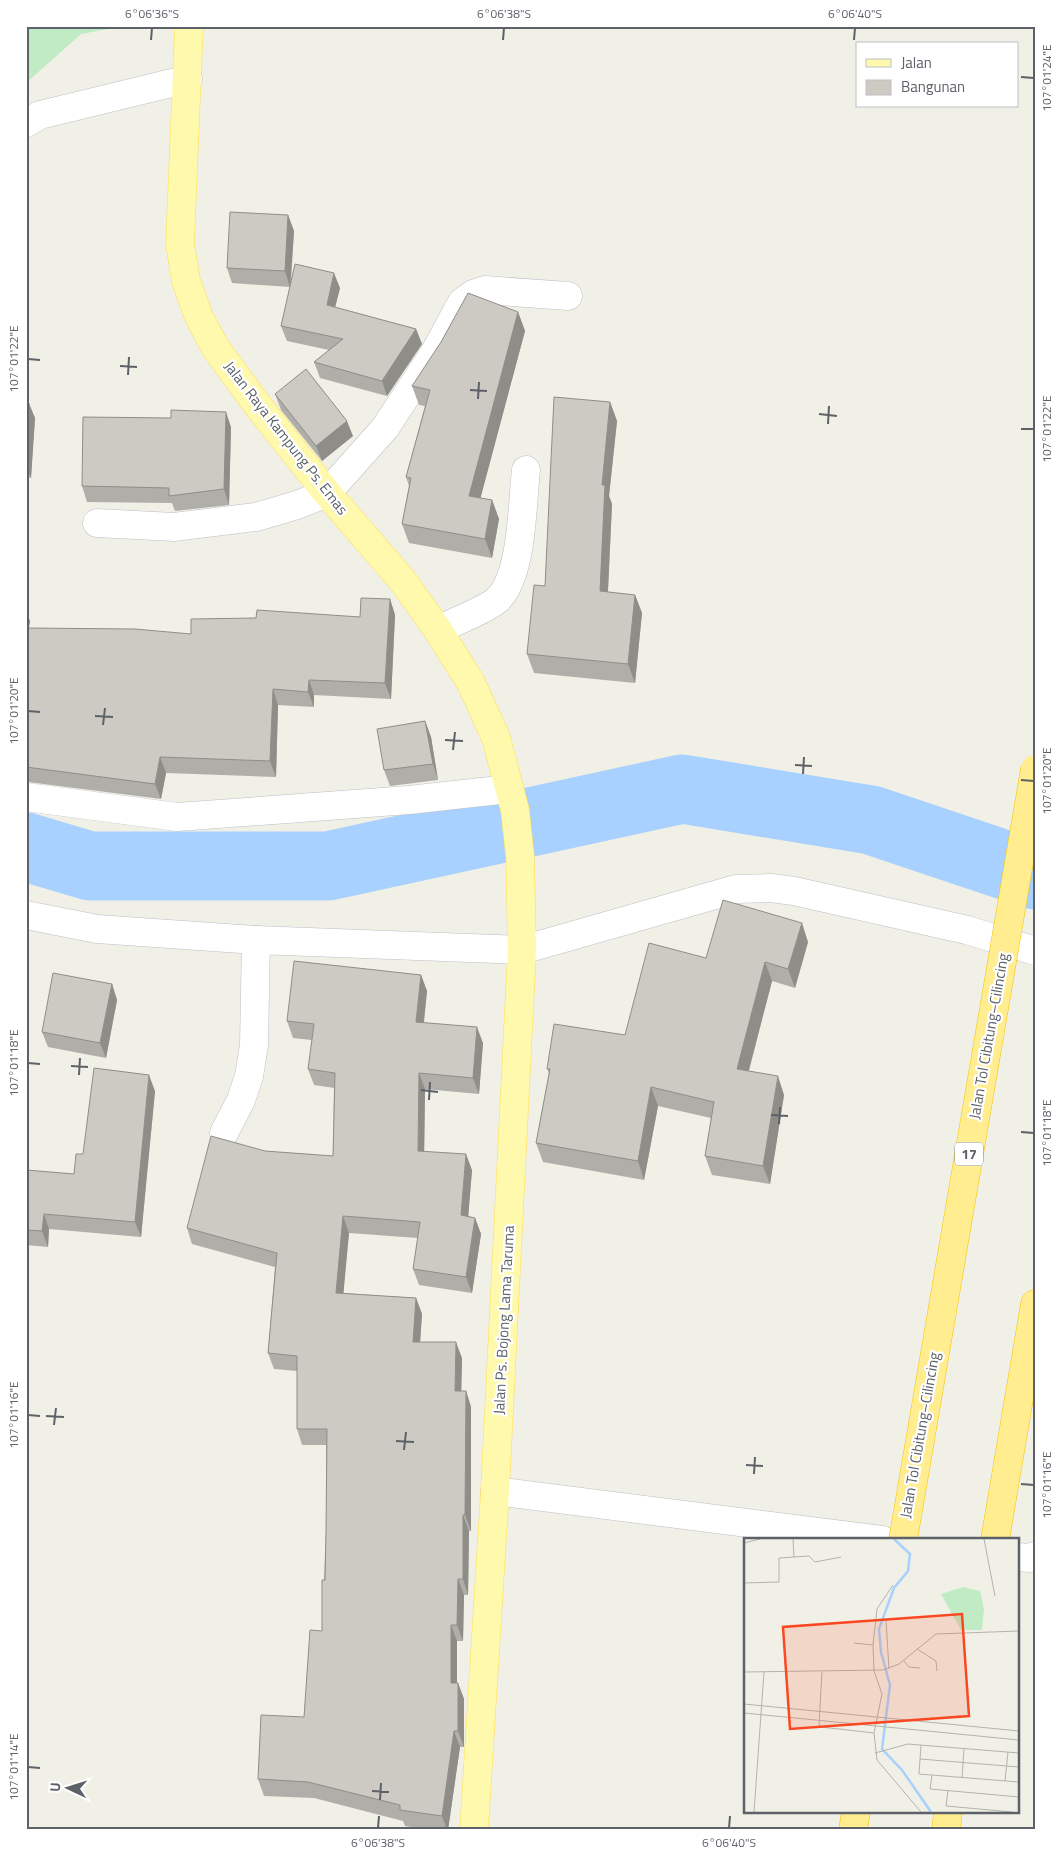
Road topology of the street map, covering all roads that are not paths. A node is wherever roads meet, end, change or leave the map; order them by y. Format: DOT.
graph roads {
  1 [pos="189,26"];
  2 [pos="188,80"];
  3 [pos="26,123"];
  4 [pos="568,296"];
  5 [pos="526,470"];
  6 [pos="327,493"];
  7 [pos="97,524"];
  8 [pos="438,630"];
  9 [pos="1035,769"];
  10 [pos="26,797"];
  11 [pos="512,799"];
  12 [pos="26,915"];
  13 [pos="256,940"];
  14 [pos="522,950"];
  15 [pos="1035,951"];
  16 [pos="224,1133"];
  17 [pos="1035,1304"];
  18 [pos="495,1491"];
  19 [pos="866,1538"];
  20 [pos="902,1538"];
  21 [pos="995,1538"];
  22 [pos="1035,1556"];
  23 [pos="1018,1557"];
  24 [pos="856,1814"];
  25 [pos="948,1814"];
  26 [pos="474,1830"];
  27 [pos="853,1830"];
  28 [pos="946,1830"];
  1 -- 2 [label="main road, Jalan Raya Kampung Ps. Emas"];
  2 -- 3 [label="street"];
  2 -- 6 [label="main road, Jalan Raya Kampung Ps. Emas"];
  4 -- 6 [label="street"];
  5 -- 8 [label="street"];
  6 -- 7 [label="street"];
  6 -- 8 [label="main road, Jalan Raya Kampung Ps. Emas"];
  8 -- 11 [label="main road, Jalan Raya Kampung Ps. Emas"];
  9 -- 20 [label="highway, Jalan Tol Cibitung–Cilincing / 17, bridge"];
  10 -- 11 [label="street"];
  11 -- 14 [label="main road, Jalan Ps. Bojong Lama Taruma"];
  12 -- 13 [label="street"];
  13 -- 14 [label="street"];
  13 -- 16 [label="street"];
  14 -- 15 [label="street"];
  14 -- 18 [label="main road, Jalan Ps. Bojong Lama Taruma"];
  17 -- 21 [label="highway"];
  18 -- 19 [label="street"];
  18 -- 26 [label="main road, Jalan Ps. Bojong Lama Taruma"];
  22 -- 23 [label="street"];
  24 -- 27 [label="highway"];
  25 -- 28 [label="highway"];
}
